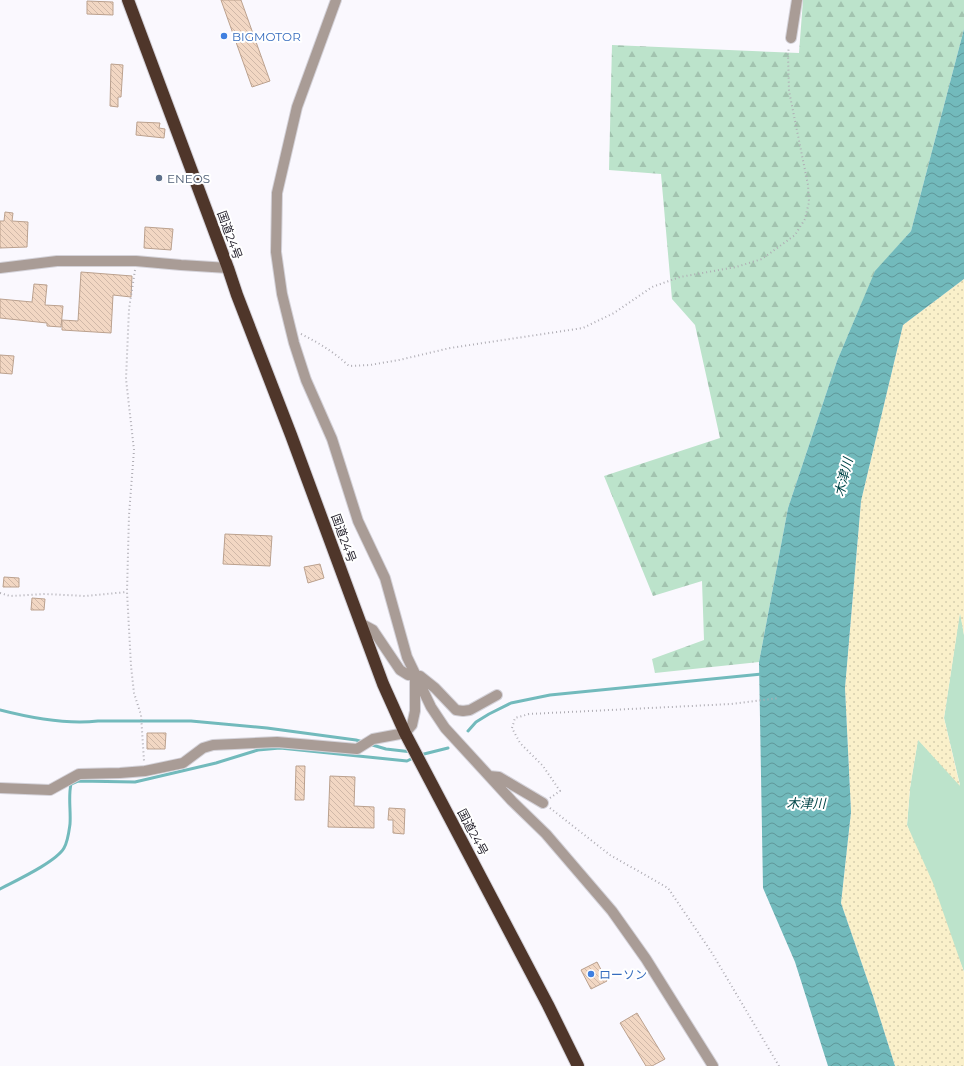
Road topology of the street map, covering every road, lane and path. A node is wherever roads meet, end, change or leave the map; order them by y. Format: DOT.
graph roads {
  1 [pos="128,0"];
  2 [pos="336,0"];
  3 [pos="797,0"];
  4 [pos="791,38"];
  5 [pos="136,261"];
  6 [pos="0,268"];
  7 [pos="228,268"];
  8 [pos="290,328"];
  9 [pos="127,592"];
  10 [pos="0,594"];
  11 [pos="360,623"];
  12 [pos="414,675"];
  13 [pos="497,695"];
  14 [pos="779,698"];
  15 [pos="407,738"];
  16 [pos="145,771"];
  17 [pos="489,776"];
  18 [pos="0,788"];
  19 [pos="543,803"];
  20 [pos="578,1066"];
  21 [pos="713,1066"];
  22 [pos="779,1066"];
  1 -- 7 [label="highway, 国道24号"];
  2 -- 8 [label="street"];
  3 -- 4 [label="street"];
  4 -- 8 [label="path"];
  5 -- 6 [label="street"];
  5 -- 7 [label="street"];
  5 -- 9 [label="path"];
  7 -- 11 [label="highway, 国道24号"];
  8 -- 12 [label="street"];
  9 -- 10 [label="path"];
  9 -- 16 [label="path"];
  11 -- 12 [label="street"];
  11 -- 15 [label="highway, 国道24号"];
  12 -- 13 [label="street"];
  12 -- 15 [label="street"];
  12 -- 17 [label="street"];
  14 -- 19 [label="path"];
  15 -- 16 [label="street"];
  15 -- 20 [label="highway, 国道24号"];
  16 -- 18 [label="street"];
  17 -- 19 [label="street"];
  17 -- 21 [label="street"];
  19 -- 22 [label="path"];
}
